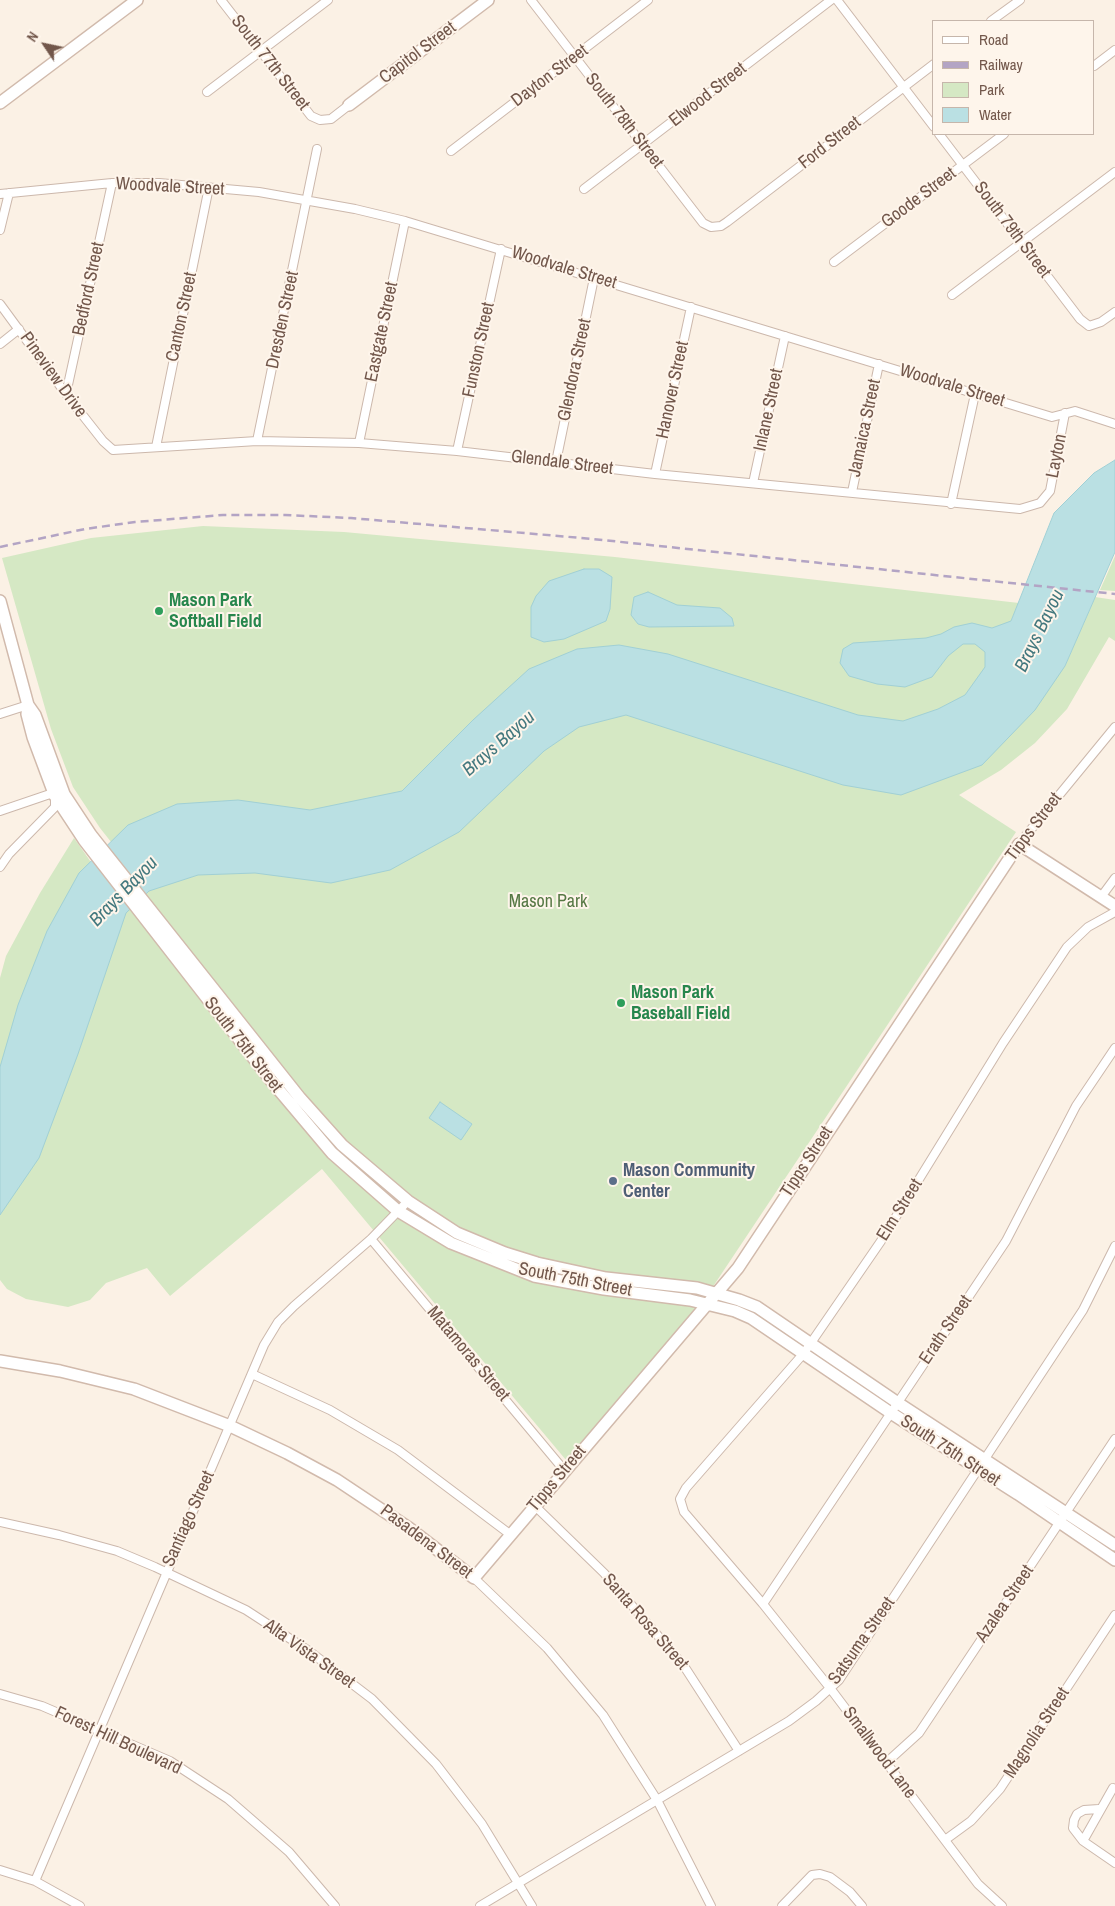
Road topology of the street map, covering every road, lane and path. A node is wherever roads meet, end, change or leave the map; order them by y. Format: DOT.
graph roads {
  1 [pos="137,0"];
  2 [pos="221,0"];
  3 [pos="328,0"];
  4 [pos="488,0"];
  5 [pos="530,0"];
  6 [pos="648,0"];
  7 [pos="831,0"];
  8 [pos="837,0"];
  9 [pos="1020,0"];
  10 [pos="992,20"];
  11 [pos="1115,50"];
  12 [pos="260,52"];
  13 [pos="574,57"];
  14 [pos="932,65"];
  15 [pos="1095,65"];
  16 [pos="903,87"];
  17 [pos="207,92"];
  18 [pos="0,103"];
  19 [pos="348,105"];
  20 [pos="932,124"];
  21 [pos="940,135"];
  22 [pos="1003,135"];
  23 [pos="643,144"];
  24 [pos="317,150"];
  25 [pos="451,151"];
  26 [pos="963,165"];
  27 [pos="1115,172"];
  28 [pos="112,183"];
  29 [pos="209,187"];
  30 [pos="584,190"];
  31 [pos="9,193"];
  32 [pos="0,194"];
  33 [pos="308,200"];
  34 [pos="405,221"];
  35 [pos="726,223"];
  36 [pos="0,230"];
  37 [pos="1021,242"];
  38 [pos="501,249"];
  39 [pos="834,262"];
  40 [pos="594,278"];
  41 [pos="952,295"];
  42 [pos="0,304"];
  43 [pos="691,307"];
  44 [pos="1115,312"];
  45 [pos="19,329"];
  46 [pos="785,336"];
  47 [pos="0,344"];
  48 [pos="879,364"];
  49 [pos="66,394"];
  50 [pos="975,394"];
  51 [pos="1065,413"];
  52 [pos="1115,424"];
  53 [pos="257,441"];
  54 [pos="359,443"];
  55 [pos="107,445"];
  56 [pos="156,447"];
  57 [pos="456,451"];
  58 [pos="556,462"];
  59 [pos="655,474"];
  60 [pos="753,483"];
  61 [pos="852,492"];
  62 [pos="951,504"];
  63 [pos="1018,509"];
  64 [pos="0,601"];
  65 [pos="2,616"];
  66 [pos="28,705"];
  67 [pos="0,714"];
  68 [pos="1115,727"];
  69 [pos="55,796"];
  70 [pos="0,810"];
  71 [pos="88,838"];
  72 [pos="1019,844"];
  73 [pos="0,867"];
  74 [pos="1115,878"];
  75 [pos="1101,897"];
  76 [pos="1115,906"];
  77 [pos="1115,912"];
  78 [pos="150,918"];
  79 [pos="1115,1048"];
  80 [pos="408,1201"];
  81 [pos="398,1211"];
  82 [pos="371,1239"];
  83 [pos="1115,1246"];
  84 [pos="537,1263"];
  85 [pos="534,1276"];
  86 [pos="717,1294"];
  87 [pos="707,1304"];
  88 [pos="808,1348"];
  89 [pos="0,1360"];
  90 [pos="252,1374"];
  91 [pos="894,1408"];
  92 [pos="230,1426"];
  93 [pos="1115,1439"];
  94 [pos="982,1464"];
  95 [pos="564,1470"];
  96 [pos="535,1506"];
  97 [pos="682,1506"];
  98 [pos="1063,1517"];
  99 [pos="0,1522"];
  100 [pos="511,1535"];
  101 [pos="1115,1546"];
  102 [pos="1115,1560"];
  103 [pos="166,1572"];
  104 [pos="474,1578"];
  105 [pos="763,1604"];
  106 [pos="1115,1614"];
  107 [pos="830,1688"];
  108 [pos="0,1694"];
  109 [pos="100,1729"];
  110 [pos="739,1751"];
  111 [pos="887,1762"];
  112 [pos="1113,1788"];
  113 [pos="657,1800"];
  114 [pos="1100,1809"];
  115 [pos="945,1840"];
  116 [pos="1083,1841"];
  117 [pos="1115,1863"];
  118 [pos="0,1870"];
  119 [pos="35,1881"];
  120 [pos="518,1883"];
  121 [pos="80,1906"];
  122 [pos="335,1906"];
  123 [pos="480,1906"];
  124 [pos="532,1906"];
  125 [pos="711,1906"];
  126 [pos="782,1906"];
  127 [pos="862,1906"];
  128 [pos="1002,1906"];
  1 -- 18 [label="main road"];
  2 -- 12 [label="street, South 77th Street"];
  3 -- 12 [label="street"];
  4 -- 19 [label="main road, Capitol Street"];
  5 -- 13 [label="street, South 78th Street"];
  6 -- 13 [label="street, Dayton Street"];
  7 -- 23 [label="street, Elwood Street"];
  8 -- 16 [label="street"];
  9 -- 10 [label="street"];
  11 -- 15 [label="street"];
  12 -- 17 [label="street"];
  12 -- 19 [label="street, South 77th Street"];
  13 -- 23 [label="street, South 78th Street"];
  13 -- 25 [label="street, Dayton Street"];
  14 -- 16 [label="street, Ford Street"];
  16 -- 20 [label="street"];
  16 -- 35 [label="street, Ford Street"];
  21 -- 26 [label="street, South 79th Street"];
  22 -- 26 [label="street, Goode Street"];
  23 -- 30 [label="street, Elwood Street"];
  23 -- 35 [label="street, South 78th Street"];
  24 -- 33 [label="street, Dresden Street"];
  26 -- 37 [label="street, South 79th Street"];
  26 -- 39 [label="street, Goode Street"];
  27 -- 37 [label="street"];
  28 -- 29 [label="street, Woodvale Street"];
  28 -- 31 [label="street, Woodvale Street"];
  28 -- 49 [label="street, Bedford Street"];
  29 -- 33 [label="street, Woodvale Street"];
  29 -- 56 [label="street, Canton Street"];
  31 -- 32 [label="street, Woodvale Street"];
  31 -- 36 [label="street"];
  33 -- 34 [label="street, Woodvale Street"];
  33 -- 53 [label="street, Dresden Street"];
  34 -- 38 [label="street, Woodvale Street"];
  34 -- 54 [label="street, Eastgate Street"];
  37 -- 41 [label="street"];
  37 -- 44 [label="street, South 79th Street"];
  38 -- 40 [label="street, Woodvale Street"];
  38 -- 57 [label="street, Funston Street"];
  40 -- 43 [label="street, Woodvale Street"];
  40 -- 58 [label="street, Glendora Street"];
  42 -- 45 [label="street, Pineview Drive"];
  43 -- 46 [label="street, Woodvale Street"];
  43 -- 59 [label="street, Hanover Street"];
  45 -- 47 [label="street"];
  45 -- 49 [label="street, Pineview Drive"];
  46 -- 48 [label="street, Woodvale Street"];
  46 -- 60 [label="street, Inlane Street"];
  48 -- 50 [label="street, Woodvale Street"];
  48 -- 61 [label="street, Jamaica Street"];
  49 -- 55 [label="street, Pineview Drive"];
  50 -- 51 [label="street, Woodvale Street"];
  50 -- 62 [label="street"];
  51 -- 52 [label="street, Woodvale Street"];
  51 -- 63 [label="street, Layton"];
  53 -- 54 [label="street, Glendale Street"];
  53 -- 56 [label="street, Glendale Street"];
  54 -- 57 [label="street, Glendale Street"];
  55 -- 56 [label="street, Glendale Street"];
  57 -- 58 [label="street, Glendale Street"];
  58 -- 59 [label="street, Glendale Street"];
  59 -- 60 [label="street, Glendale Street"];
  60 -- 61 [label="street, Glendale Street"];
  61 -- 62 [label="street, Glendale Street"];
  62 -- 63 [label="street, Glendale Street"];
  64 -- 65 [label="main road, South 75th Street"];
  65 -- 66 [label="main road, South 75th Street"];
  66 -- 67 [label="street"];
  66 -- 69 [label="main road, South 75th Street"];
  66 -- 71 [label="main road, South 75th Street"];
  68 -- 72 [label="street, Tipps Street"];
  69 -- 70 [label="street"];
  69 -- 71 [label="main road, South 75th Street"];
  69 -- 73 [label="street"];
  71 -- 78 [label="main road, South 75th Street"];
  72 -- 75 [label="main road"];
  72 -- 86 [label="main road, Tipps Street"];
  74 -- 75 [label="street"];
  75 -- 76 [label="main road"];
  77 -- 88 [label="street, Elm Street"];
  78 -- 80 [label="main road, South 75th Street"];
  78 -- 81 [label="main road, South 75th Street"];
  79 -- 91 [label="street, Erath Street"];
  80 -- 81 [label="street, Santiago Street"];
  80 -- 84 [label="main road, South 75th Street"];
  81 -- 82 [label="street, Santiago Street"];
  81 -- 85 [label="main road, South 75th Street"];
  82 -- 90 [label="street, Santiago Street"];
  82 -- 95 [label="street, Matamoras Street"];
  83 -- 94 [label="street, Satsuma Street"];
  84 -- 85 [label="main road"];
  84 -- 86 [label="main road, South 75th Street"];
  85 -- 87 [label="main road, South 75th Street"];
  86 -- 87 [label="main road, Tipps Street"];
  86 -- 88 [label="main road, South 75th Street"];
  87 -- 88 [label="main road, South 75th Street"];
  87 -- 95 [label="main road, Tipps Street"];
  88 -- 91 [label="main road, South 75th Street"];
  88 -- 97 [label="street, Elm Street"];
  89 -- 92 [label="main road, Pasadena Street"];
  90 -- 92 [label="street, Santiago Street"];
  90 -- 100 [label="street"];
  91 -- 94 [label="main road, South 75th Street"];
  91 -- 105 [label="street, Erath Street"];
  92 -- 103 [label="street, Santiago Street"];
  92 -- 104 [label="main road, Pasadena Street"];
  93 -- 98 [label="street, Azalea Street"];
  94 -- 98 [label="main road, South 75th Street"];
  94 -- 107 [label="street, Satsuma Street"];
  95 -- 96 [label="main road, Tipps Street"];
  96 -- 100 [label="main road, Tipps Street"];
  96 -- 110 [label="street, Santa Rosa Street"];
  97 -- 105 [label="street, Smallwood Lane"];
  98 -- 101 [label="main road, South 75th Street"];
  98 -- 102 [label="main road, South 75th Street"];
  98 -- 111 [label="street, Azalea Street"];
  99 -- 103 [label="street, Alta Vista Street"];
  100 -- 104 [label="main road, Tipps Street"];
  103 -- 109 [label="street, Santiago Street"];
  103 -- 120 [label="street, Alta Vista Street"];
  104 -- 113 [label="street, Pasadena Street"];
  105 -- 107 [label="street, Smallwood Lane"];
  106 -- 115 [label="street, Magnolia Street"];
  107 -- 110 [label="street, Satsuma Street"];
  107 -- 111 [label="street, Smallwood Lane"];
  108 -- 109 [label="street, Forest Hill Boulevard"];
  109 -- 119 [label="street, Santiago Street"];
  109 -- 122 [label="street, Forest Hill Boulevard"];
  110 -- 113 [label="street, Satsuma Street"];
  111 -- 115 [label="street, Smallwood Lane"];
  112 -- 114 [label="street"];
  113 -- 120 [label="street, Satsuma Street"];
  113 -- 125 [label="street, Pasadena Street"];
  114 -- 116 [label="street"];
  114 -- 116 [label="street"];
  115 -- 128 [label="street, Smallwood Lane"];
  116 -- 117 [label="street"];
  118 -- 119 [label="street"];
  119 -- 121 [label="street"];
  120 -- 123 [label="street, Satsuma Street"];
  120 -- 124 [label="street, Alta Vista Street"];
  126 -- 127 [label="street"];
}
